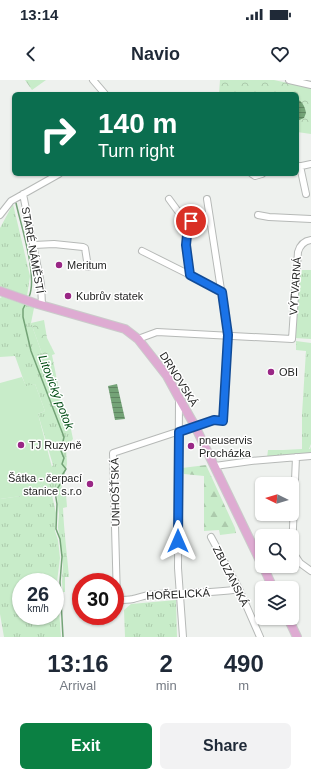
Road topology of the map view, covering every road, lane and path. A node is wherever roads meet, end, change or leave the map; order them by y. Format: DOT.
graph roads {
  1 [pos="93,80"];
  2 [pos="289,80"];
  3 [pos="311,85"];
  4 [pos="103,92"];
  5 [pos="311,164"];
  6 [pos="299,166"];
  7 [pos="299,170"];
  8 [pos="55,176"];
  9 [pos="23,194"];
  10 [pos="306,194"];
  11 [pos="170,199"];
  12 [pos="208,199"];
  13 [pos="0,215"];
  14 [pos="195,215"];
  15 [pos="258,215"];
  16 [pos="311,219"];
  17 [pos="188,225"];
  18 [pos="311,240"];
  19 [pos="34,245"];
  20 [pos="142,251"];
  21 [pos="88,267"];
  22 [pos="190,275"];
  23 [pos="0,291"];
  24 [pos="222,292"];
  25 [pos="38,304"];
  26 [pos="228,335"];
  27 [pos="138,339"];
  28 [pos="180,398"];
  29 [pos="195,426"];
  30 [pos="179,432"];
  31 [pos="311,456"];
  32 [pos="296,457"];
  33 [pos="214,466"];
  34 [pos="211,537"];
  35 [pos="255,551"];
  36 [pos="311,571"];
  37 [pos="116,573"];
  38 [pos="239,589"];
  39 [pos="180,594"];
  40 [pos="124,600"];
  41 [pos="291,625"];
  42 [pos="183,637"];
  43 [pos="260,637"];
  44 [pos="297,637"];
  1 -- 4 [label="street"];
  2 -- 3 [label="street"];
  5 -- 6 [label="street"];
  7 -- 10 [label="street"];
  8 -- 9 [label="street, STARÉ NÁMĚSTÍ"];
  9 -- 13 [label="street, STARÉ NÁMĚSTÍ"];
  9 -- 19 [label="street, STARÉ NÁMĚSTÍ"];
  11 -- 17 [label="street"];
  12 -- 24 [label="street"];
  14 -- 17 [label="street"];
  15 -- 16 [label="street"];
  17 -- 22 [label="street"];
  18 -- 26 [label="street, VÝTVARNÁ"];
  19 -- 21 [label="street"];
  19 -- 25 [label="street, STARÉ NÁMĚSTÍ"];
  20 -- 22 [label="street"];
  22 -- 24 [label="street"];
  23 -- 25 [label="main road, DRNOVSKÁ"];
  24 -- 26 [label="street"];
  25 -- 27 [label="main road, DRNOVSKÁ"];
  26 -- 27 [label="street"];
  26 -- 29 [label="street"];
  27 -- 28 [label="main road, DRNOVSKÁ"];
  28 -- 29 [label="main road, DRNOVSKÁ"];
  28 -- 30 [label="street"];
  29 -- 30 [label="street"];
  29 -- 33 [label="main road, DRNOVSKÁ"];
  30 -- 37 [label="street, UNHOŠŤSKÁ"];
  30 -- 39 [label="street"];
  31 -- 32 [label="street"];
  32 -- 33 [label="street"];
  32 -- 36 [label="street"];
  33 -- 35 [label="main road, DRNOVSKÁ"];
  34 -- 38 [label="street, ZBUZANSKÁ"];
  38 -- 39 [label="street, HOŘELICKÁ"];
  38 -- 43 [label="street, ZBUZANSKÁ"];
  39 -- 40 [label="street, HOŘELICKÁ"];
  39 -- 42 [label="street"];
  41 -- 44 [label="main road"];
}
